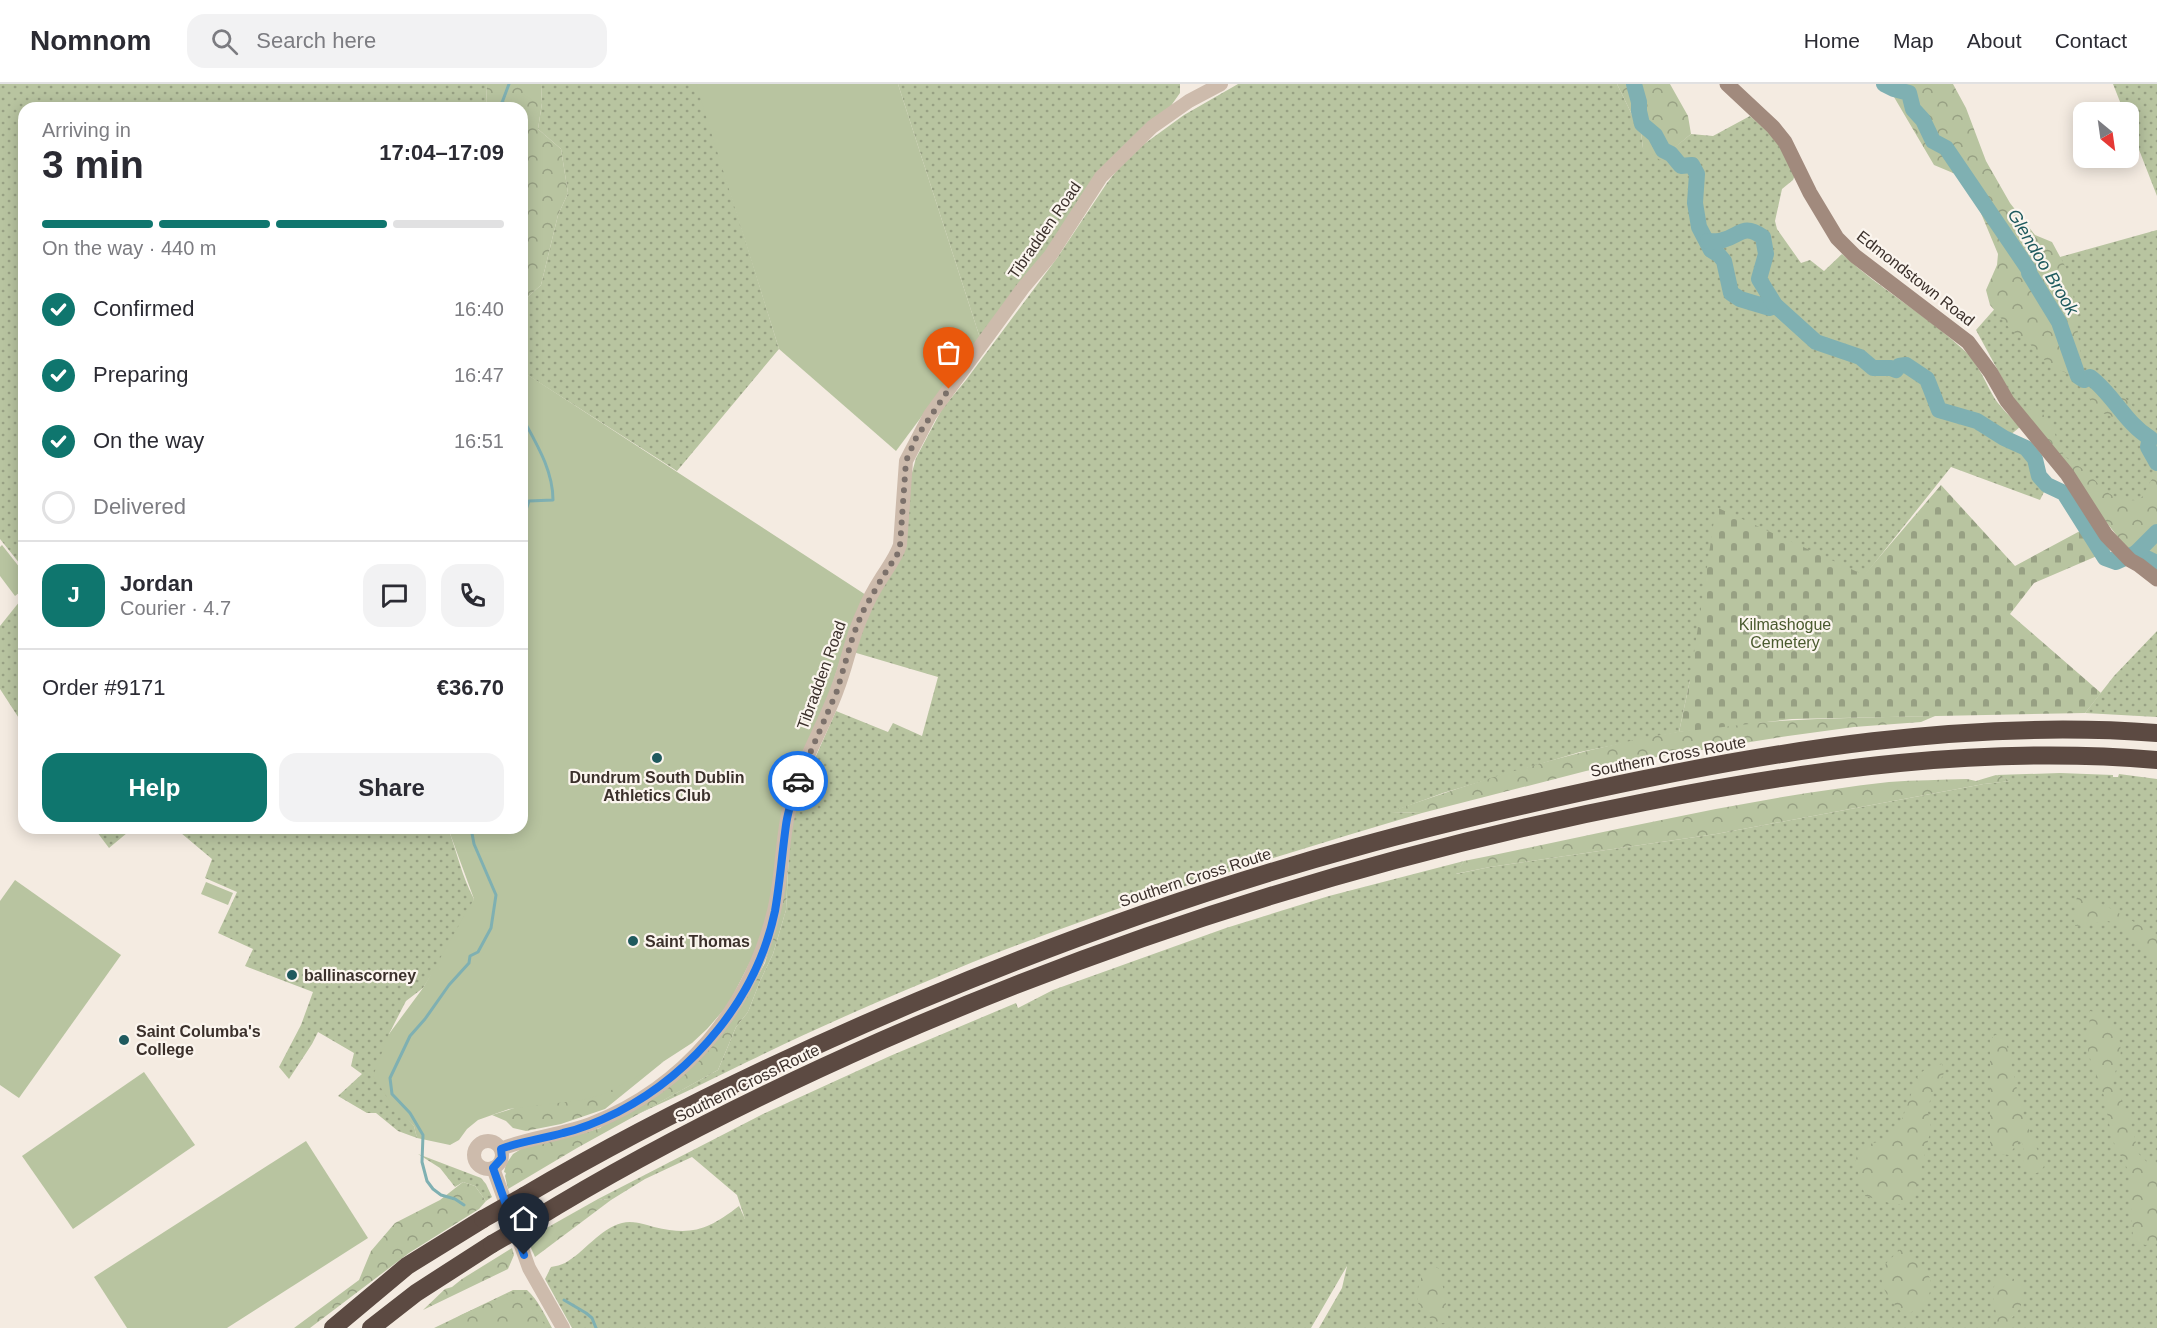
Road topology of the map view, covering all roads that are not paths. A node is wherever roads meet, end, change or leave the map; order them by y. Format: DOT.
graph roads {
  1 [pos="1221,84"];
  2 [pos="1727,84"];
  3 [pos="2157,579"];
  4 [pos="2157,733"];
  5 [pos="2157,760"];
  6 [pos="501,1149"];
  7 [pos="493,1168"];
  8 [pos="333,1328"];
  9 [pos="371,1328"];
  10 [pos="563,1328"];
  1 -- 6 [label="street, Tibradden Road"];
  2 -- 3 [label="main road, Edmondstown Road"];
  4 -- 8 [label="highway, Southern Cross Route, bridge"];
  5 -- 9 [label="highway, Southern Cross Route, bridge"];
  6 -- 7 [label="street"];
  6 -- 7 [label="street"];
  7 -- 10 [label="street"];
}
